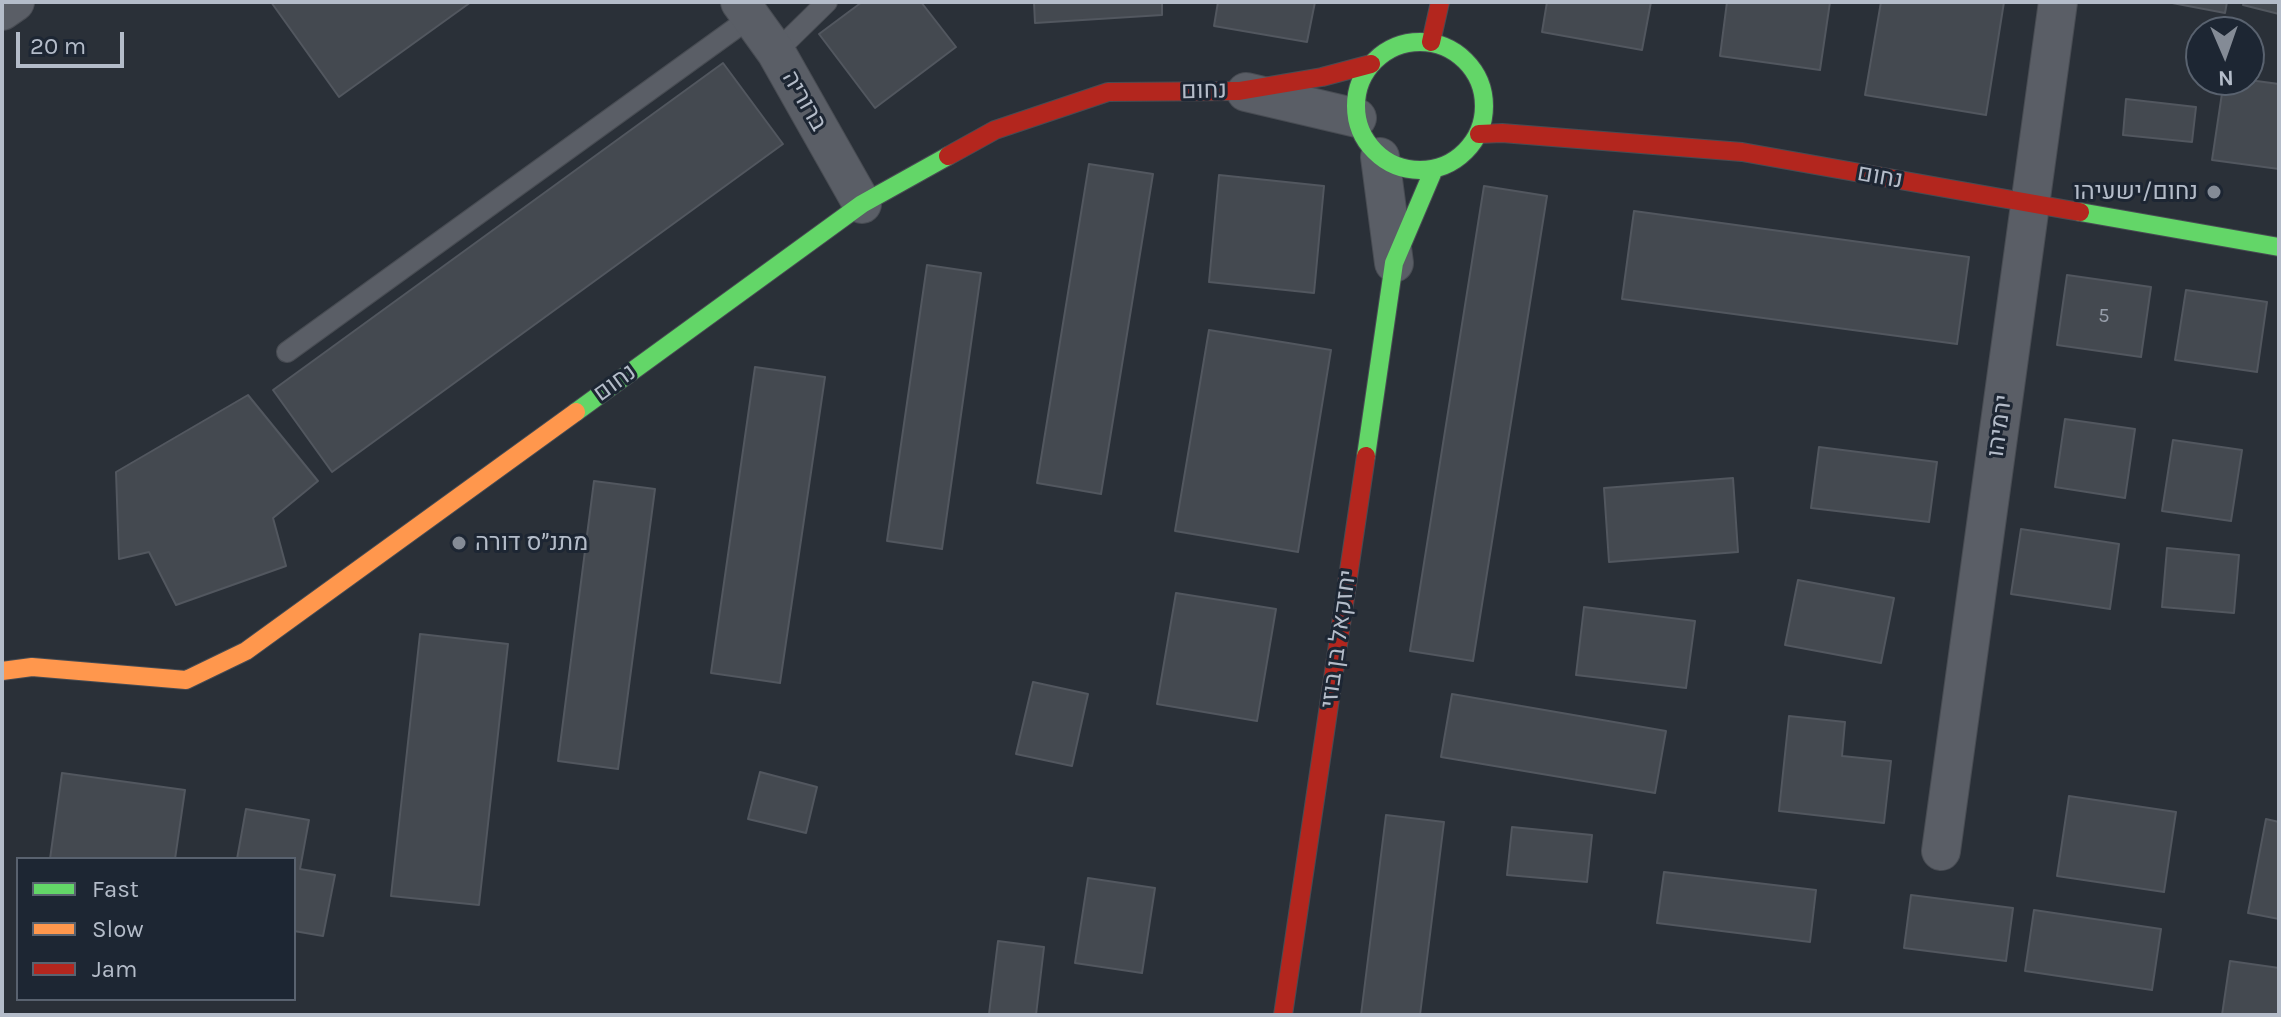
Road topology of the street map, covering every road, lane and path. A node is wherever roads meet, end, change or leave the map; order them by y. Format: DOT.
graph roads {
  1 [pos="15,2"];
  2 [pos="827,2"];
  3 [pos="1440,2"];
  4 [pos="2058,2"];
  5 [pos="745,10"];
  6 [pos="2,11"];
  7 [pos="1431,42"];
  8 [pos="776,52"];
  9 [pos="1371,64"];
  10 [pos="1239,91"];
  11 [pos="1357,118"];
  12 [pos="1479,134"];
  13 [pos="1380,157"];
  14 [pos="1434,169"];
  15 [pos="862,204"];
  16 [pos="2030,204"];
  17 [pos="2279,247"];
  18 [pos="1394,263"];
  19 [pos="287,352"];
  20 [pos="2,671"];
  21 [pos="1941,851"];
  22 [pos="1283,1015"];
  1 -- 6 [label="street"];
  2 -- 8 [label="lane"];
  3 -- 7 [label="street"];
  4 -- 16 [label="street, ירמיהו"];
  5 -- 8 [label="street, ברוריה"];
  5 -- 19 [label="lane"];
  7 -- 9 [label="street"];
  7 -- 12 [label="street"];
  8 -- 15 [label="street, ברוריה"];
  9 -- 10 [label="street, נחום"];
  9 -- 11 [label="street"];
  10 -- 11 [label="street, נחום"];
  10 -- 15 [label="street, נחום"];
  11 -- 13 [label="street"];
  12 -- 14 [label="street"];
  12 -- 16 [label="street, נחום"];
  13 -- 14 [label="street"];
  13 -- 18 [label="street, יחזקאל בן בוזי"];
  14 -- 18 [label="street, יחזקאל בן בוזי"];
  15 -- 20 [label="street, נחום"];
  16 -- 17 [label="street, נחום"];
  16 -- 21 [label="street, ירמיהו"];
  18 -- 22 [label="street, יחזקאל בן בוזי"];
}
